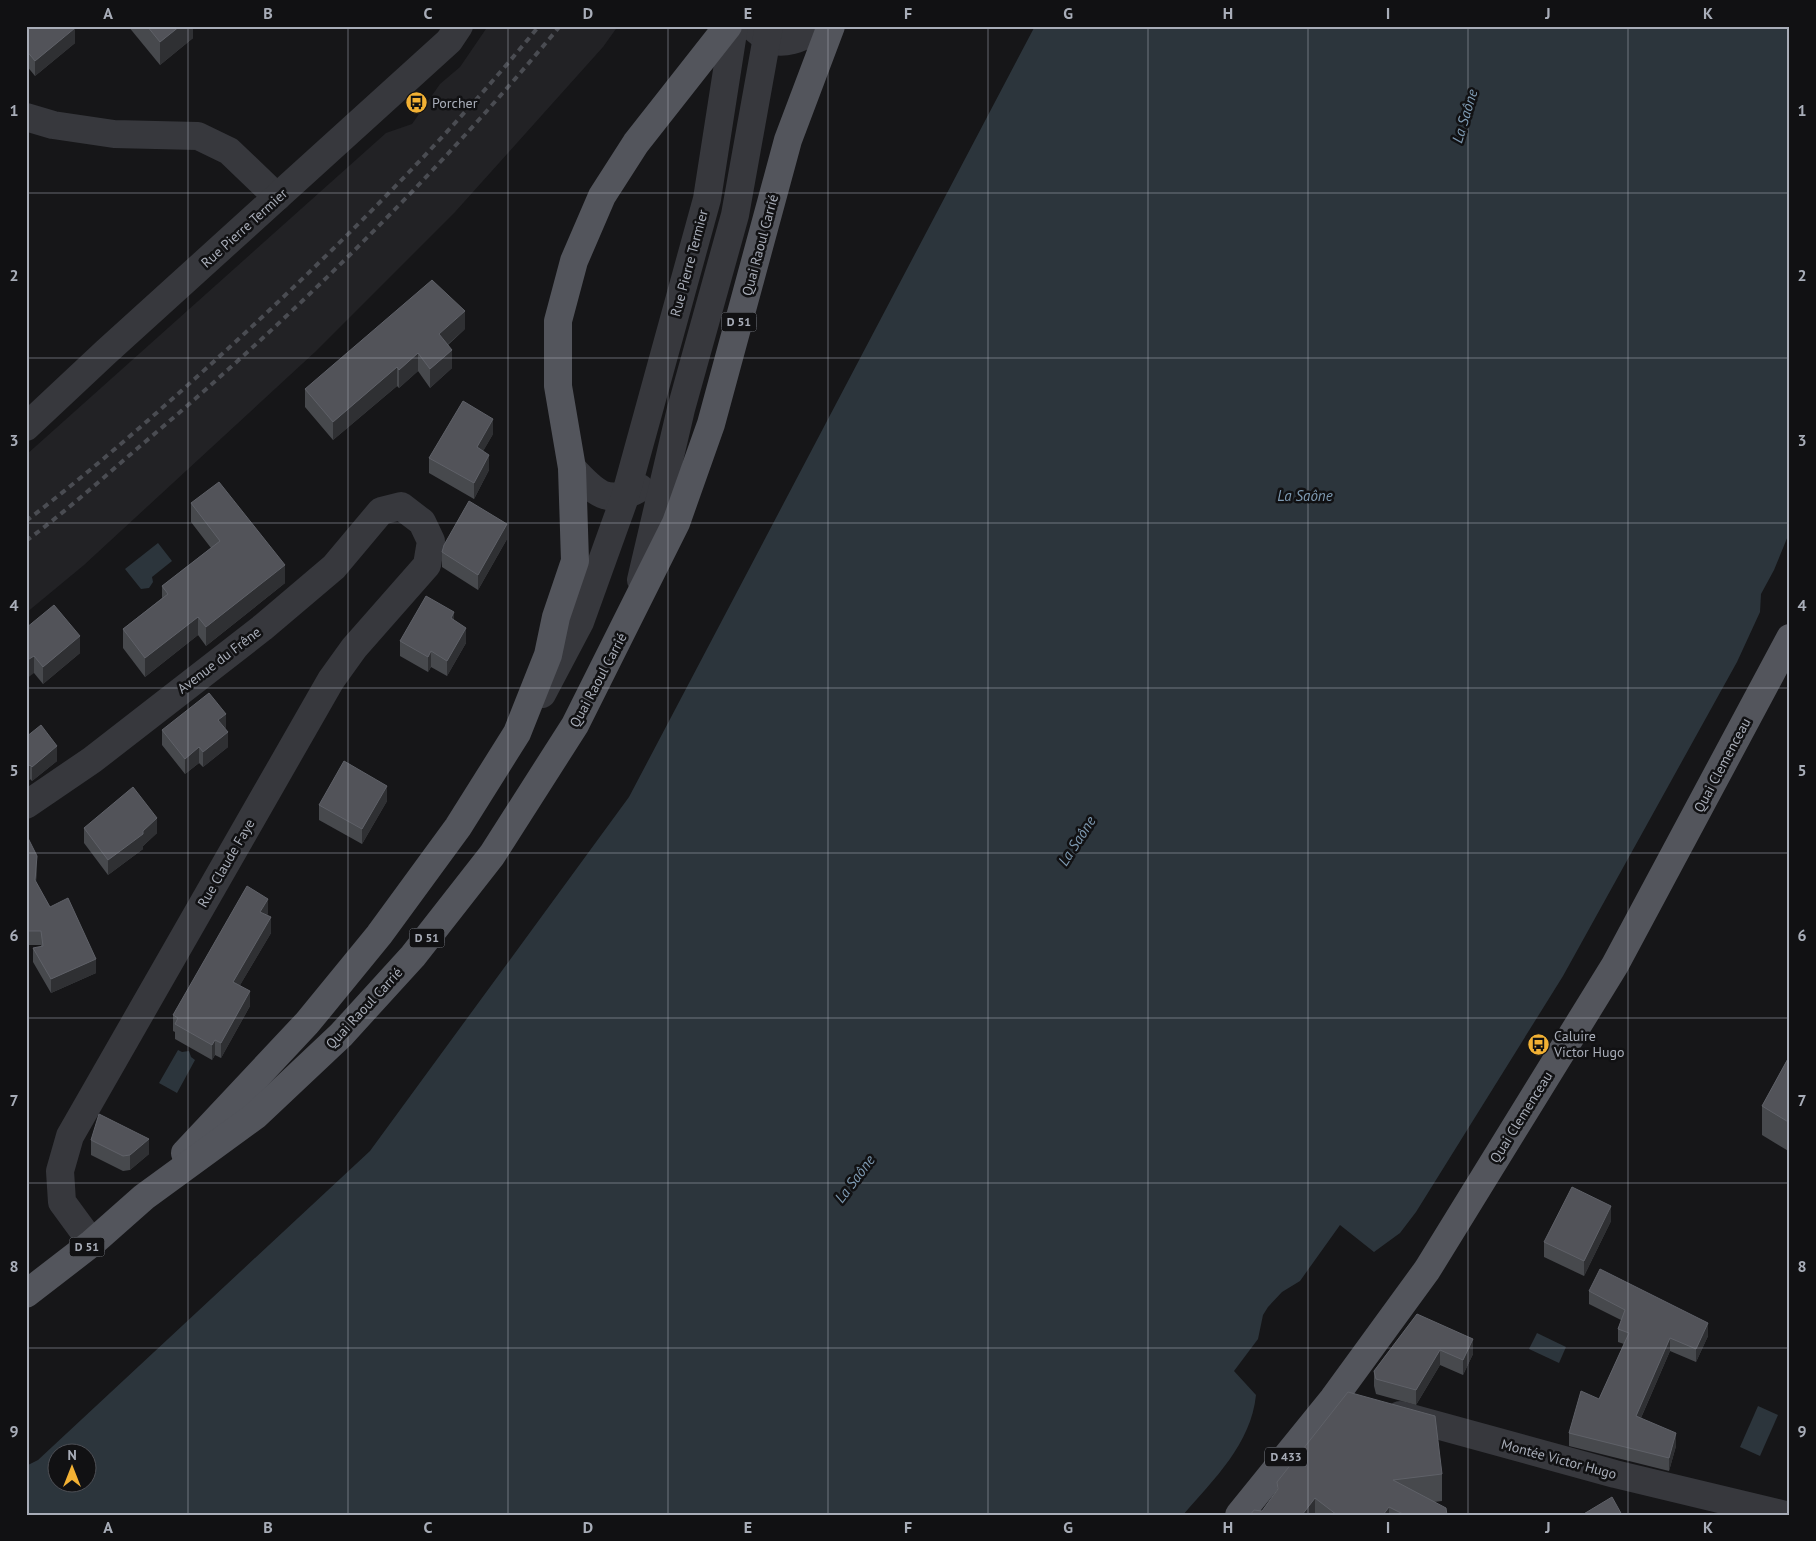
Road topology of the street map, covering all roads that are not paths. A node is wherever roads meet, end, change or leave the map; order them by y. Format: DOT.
graph roads {
  1 [pos="459,26"];
  2 [pos="728,26"];
  3 [pos="734,26"];
  4 [pos="813,26"];
  5 [pos="831,26"];
  6 [pos="764,30"];
  7 [pos="26,116"];
  8 [pos="277,197"];
  9 [pos="682,409"];
  10 [pos="26,427"];
  11 [pos="572,468"];
  12 [pos="625,496"];
  13 [pos="401,506"];
  14 [pos="633,613"];
  15 [pos="1790,638"];
  16 [pos="517,732"];
  17 [pos="26,805"];
  18 [pos="144,1197"];
  19 [pos="92,1243"];
  20 [pos="26,1294"];
  21 [pos="1333,1399"];
  22 [pos="1239,1515"];
  23 [pos="1786,1515"];
  1 -- 8 [label="street, Rue Pierre Termier"];
  2 -- 11 [label="main road, Quai Raoul Carrié / D 51"];
  3 -- 12 [label="street, Rue Pierre Termier"];
  4 -- 6 [label="street"];
  5 -- 14 [label="main road, Quai Raoul Carrié / D 51"];
  6 -- 9 [label="street"];
  7 -- 8 [label="street"];
  8 -- 10 [label="street, Rue Pierre Termier"];
  9 -- 12 [label="street"];
  9 -- 14 [label="street"];
  11 -- 12 [label="street"];
  11 -- 16 [label="main road, Quai Raoul Carrié / D 51"];
  12 -- 16 [label="street, Rue Pierre Termier"];
  13 -- 17 [label="street, Avenue du Frêne"];
  13 -- 19 [label="street, Rue Claude Faye"];
  14 -- 18 [label="main road, Quai Raoul Carrié / D 51"];
  15 -- 21 [label="main road, Quai Clemenceau / D 433"];
  16 -- 18 [label="main road, Quai Raoul Carrié / D 51"];
  18 -- 19 [label="main road, Quai Raoul Carrié / D 51"];
  19 -- 20 [label="main road, Quai Raoul Carrié / D 51"];
  21 -- 22 [label="main road, Quai Clemenceau / D 433"];
  21 -- 23 [label="street, Montée Victor Hugo"];
}
